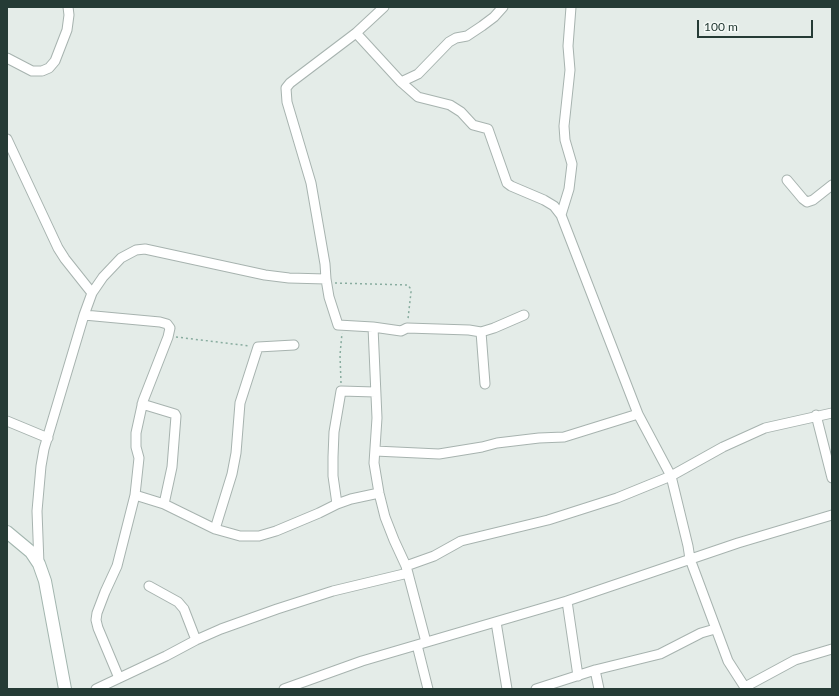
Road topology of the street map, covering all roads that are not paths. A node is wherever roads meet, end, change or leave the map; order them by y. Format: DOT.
graph roads {
  1 [pos="68,7"];
  2 [pos="384,7"];
  3 [pos="503,7"];
  4 [pos="571,7"];
  5 [pos="356,33"];
  6 [pos="7,58"];
  7 [pos="401,82"];
  8 [pos="7,139"];
  9 [pos="787,180"];
  10 [pos="832,185"];
  11 [pos="561,215"];
  12 [pos="327,281"];
  13 [pos="92,293"];
  14 [pos="84,315"];
  15 [pos="524,316"];
  16 [pos="373,327"];
  17 [pos="481,332"];
  18 [pos="294,345"];
  19 [pos="486,384"];
  20 [pos="375,392"];
  21 [pos="142,404"];
  22 [pos="832,412"];
  23 [pos="638,414"];
  24 [pos="816,415"];
  25 [pos="7,421"];
  26 [pos="48,438"];
  27 [pos="375,451"];
  28 [pos="671,476"];
  29 [pos="832,478"];
  30 [pos="379,493"];
  31 [pos="134,495"];
  32 [pos="164,504"];
  33 [pos="337,504"];
  34 [pos="832,516"];
  35 [pos="215,529"];
  36 [pos="7,532"];
  37 [pos="690,559"];
  38 [pos="39,564"];
  39 [pos="407,569"];
  40 [pos="149,586"];
  41 [pos="567,601"];
  42 [pos="496,622"];
  43 [pos="715,629"];
  44 [pos="196,640"];
  45 [pos="422,644"];
  46 [pos="832,649"];
  47 [pos="595,670"];
  48 [pos="578,676"];
  49 [pos="119,678"];
  50 [pos="745,688"];
  51 [pos="65,689"];
  52 [pos="96,689"];
  53 [pos="284,689"];
  54 [pos="428,689"];
  55 [pos="507,689"];
  56 [pos="536,689"];
  57 [pos="599,689"];
  1 -- 6 [label="street"];
  2 -- 5 [label="street"];
  3 -- 7 [label="street"];
  4 -- 11 [label="street"];
  5 -- 7 [label="street"];
  5 -- 12 [label="street"];
  7 -- 11 [label="street"];
  8 -- 13 [label="street"];
  9 -- 10 [label="street"];
  11 -- 23 [label="street"];
  12 -- 13 [label="street"];
  12 -- 16 [label="street"];
  13 -- 14 [label="street"];
  14 -- 21 [label="street"];
  14 -- 26 [label="street"];
  15 -- 17 [label="street"];
  16 -- 17 [label="street"];
  16 -- 20 [label="street"];
  17 -- 19 [label="street"];
  18 -- 35 [label="street"];
  20 -- 27 [label="street"];
  20 -- 33 [label="street"];
  21 -- 31 [label="street"];
  21 -- 32 [label="street"];
  22 -- 24 [label="street"];
  23 -- 27 [label="street"];
  23 -- 28 [label="street"];
  24 -- 28 [label="street"];
  24 -- 29 [label="street"];
  25 -- 26 [label="street"];
  26 -- 38 [label="street"];
  27 -- 30 [label="street"];
  28 -- 37 [label="street"];
  28 -- 39 [label="street"];
  30 -- 33 [label="street"];
  30 -- 39 [label="street"];
  31 -- 32 [label="street"];
  31 -- 49 [label="street"];
  32 -- 35 [label="street"];
  33 -- 35 [label="street"];
  34 -- 37 [label="street"];
  36 -- 38 [label="street"];
  37 -- 41 [label="street"];
  37 -- 43 [label="street"];
  38 -- 51 [label="street"];
  39 -- 44 [label="street"];
  39 -- 45 [label="street"];
  40 -- 44 [label="street"];
  41 -- 42 [label="street"];
  41 -- 48 [label="street"];
  42 -- 45 [label="street"];
  42 -- 55 [label="street"];
  43 -- 47 [label="street"];
  43 -- 50 [label="street"];
  44 -- 49 [label="street"];
  45 -- 53 [label="street"];
  45 -- 54 [label="street"];
  46 -- 50 [label="street"];
  47 -- 48 [label="street"];
  47 -- 57 [label="street"];
  48 -- 56 [label="street"];
  49 -- 52 [label="street"];
}
